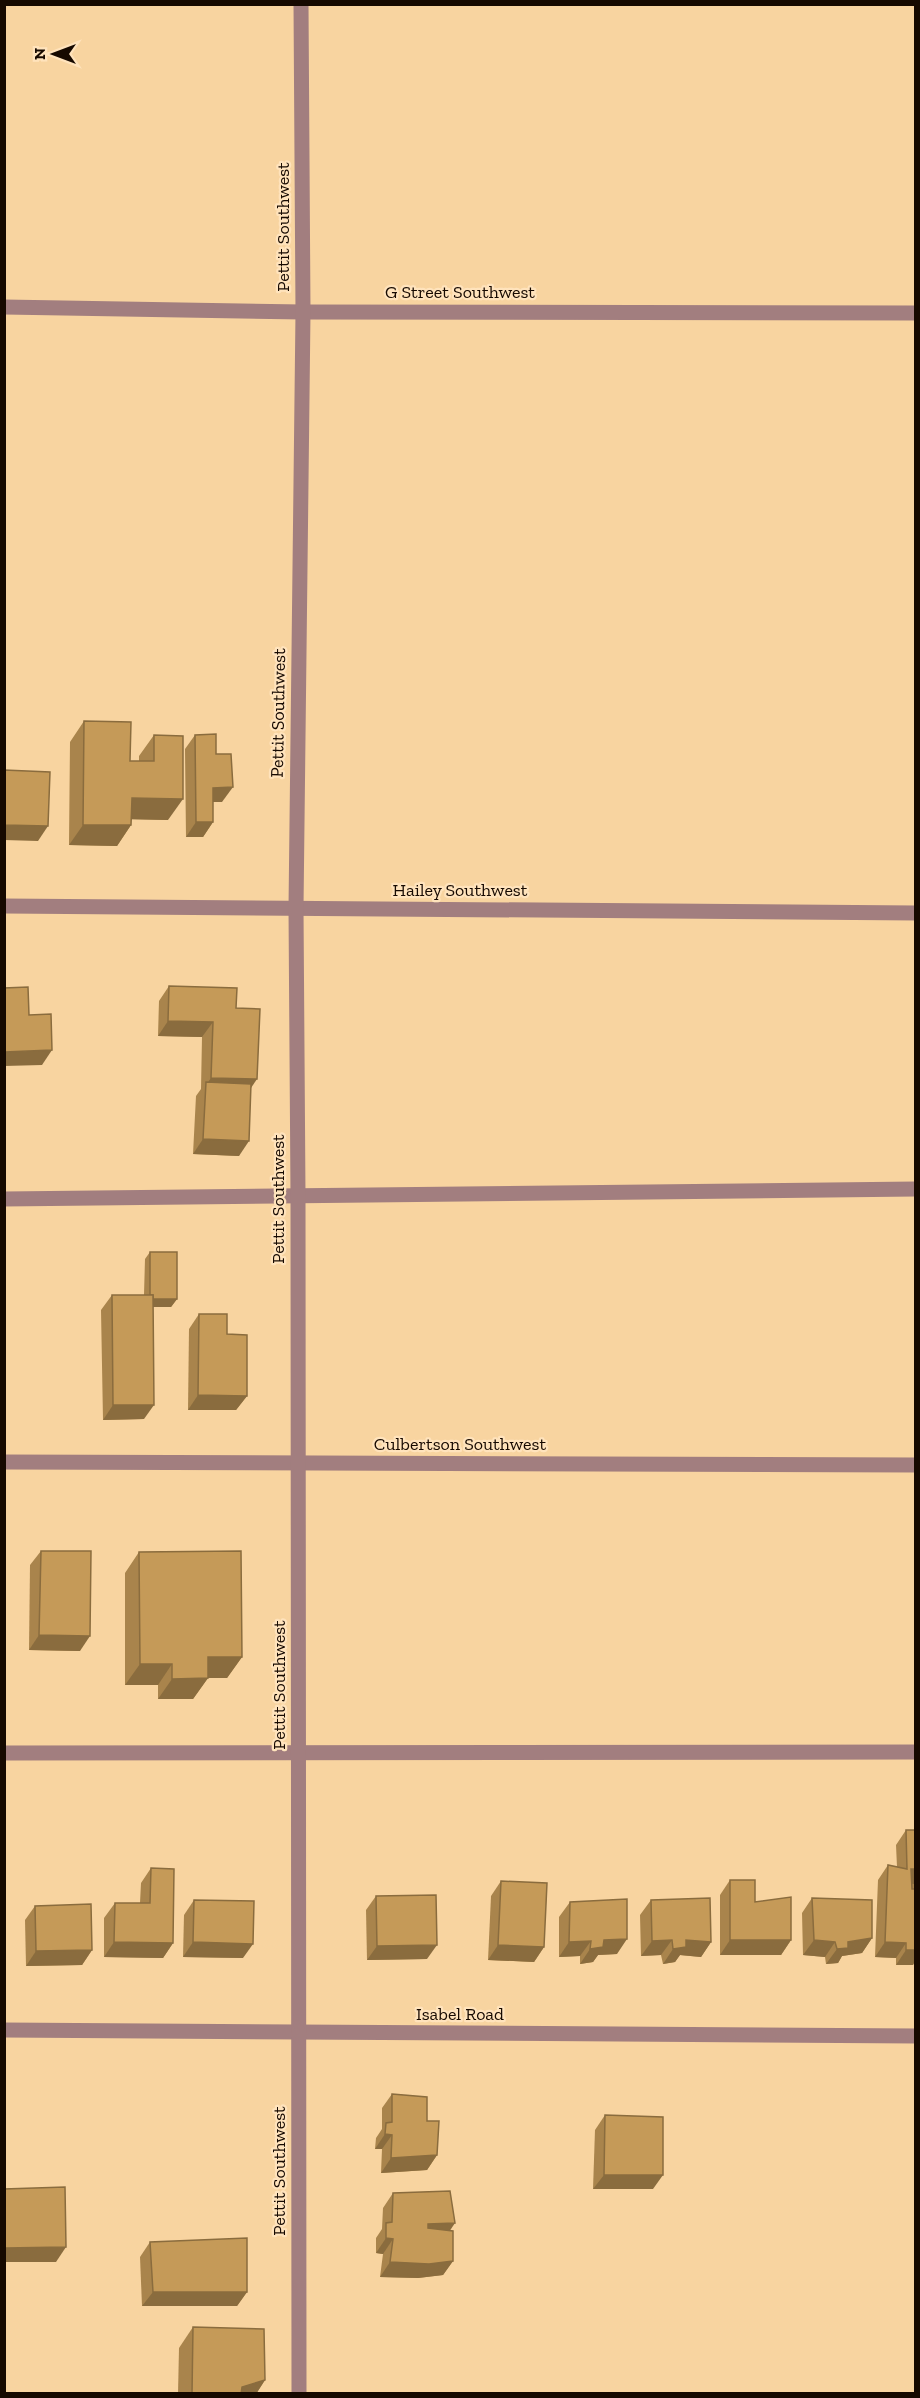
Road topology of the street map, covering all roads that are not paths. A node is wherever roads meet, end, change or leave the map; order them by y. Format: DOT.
graph roads {
  1 [pos="301,4"];
  2 [pos="4,307"];
  3 [pos="303,312"];
  4 [pos="915,313"];
  5 [pos="4,906"];
  6 [pos="296,908"];
  7 [pos="915,913"];
  8 [pos="915,1189"];
  9 [pos="298,1196"];
  10 [pos="4,1199"];
  11 [pos="4,1462"];
  12 [pos="298,1463"];
  13 [pos="915,1465"];
  14 [pos="915,1752"];
  15 [pos="4,1753"];
  16 [pos="299,1753"];
  17 [pos="4,2030"];
  18 [pos="299,2032"];
  19 [pos="915,2036"];
  20 [pos="299,2394"];
  1 -- 3 [label="street, Pettit Southwest"];
  2 -- 3 [label="street, G Street Southwest"];
  3 -- 4 [label="street, G Street Southwest"];
  3 -- 6 [label="street, Pettit Southwest"];
  5 -- 6 [label="street, Hailey Southwest"];
  6 -- 7 [label="street, Hailey Southwest"];
  6 -- 9 [label="street, Pettit Southwest"];
  8 -- 9 [label="street"];
  9 -- 10 [label="street"];
  9 -- 12 [label="street, Pettit Southwest"];
  11 -- 12 [label="street, Culbertson Southwest"];
  12 -- 13 [label="street, Culbertson Southwest"];
  12 -- 16 [label="street, Pettit Southwest"];
  14 -- 16 [label="street"];
  15 -- 16 [label="street"];
  16 -- 18 [label="street, Pettit Southwest"];
  17 -- 18 [label="street, Isabel Road"];
  18 -- 19 [label="street, Isabel Road"];
  18 -- 20 [label="street, Pettit Southwest"];
}
